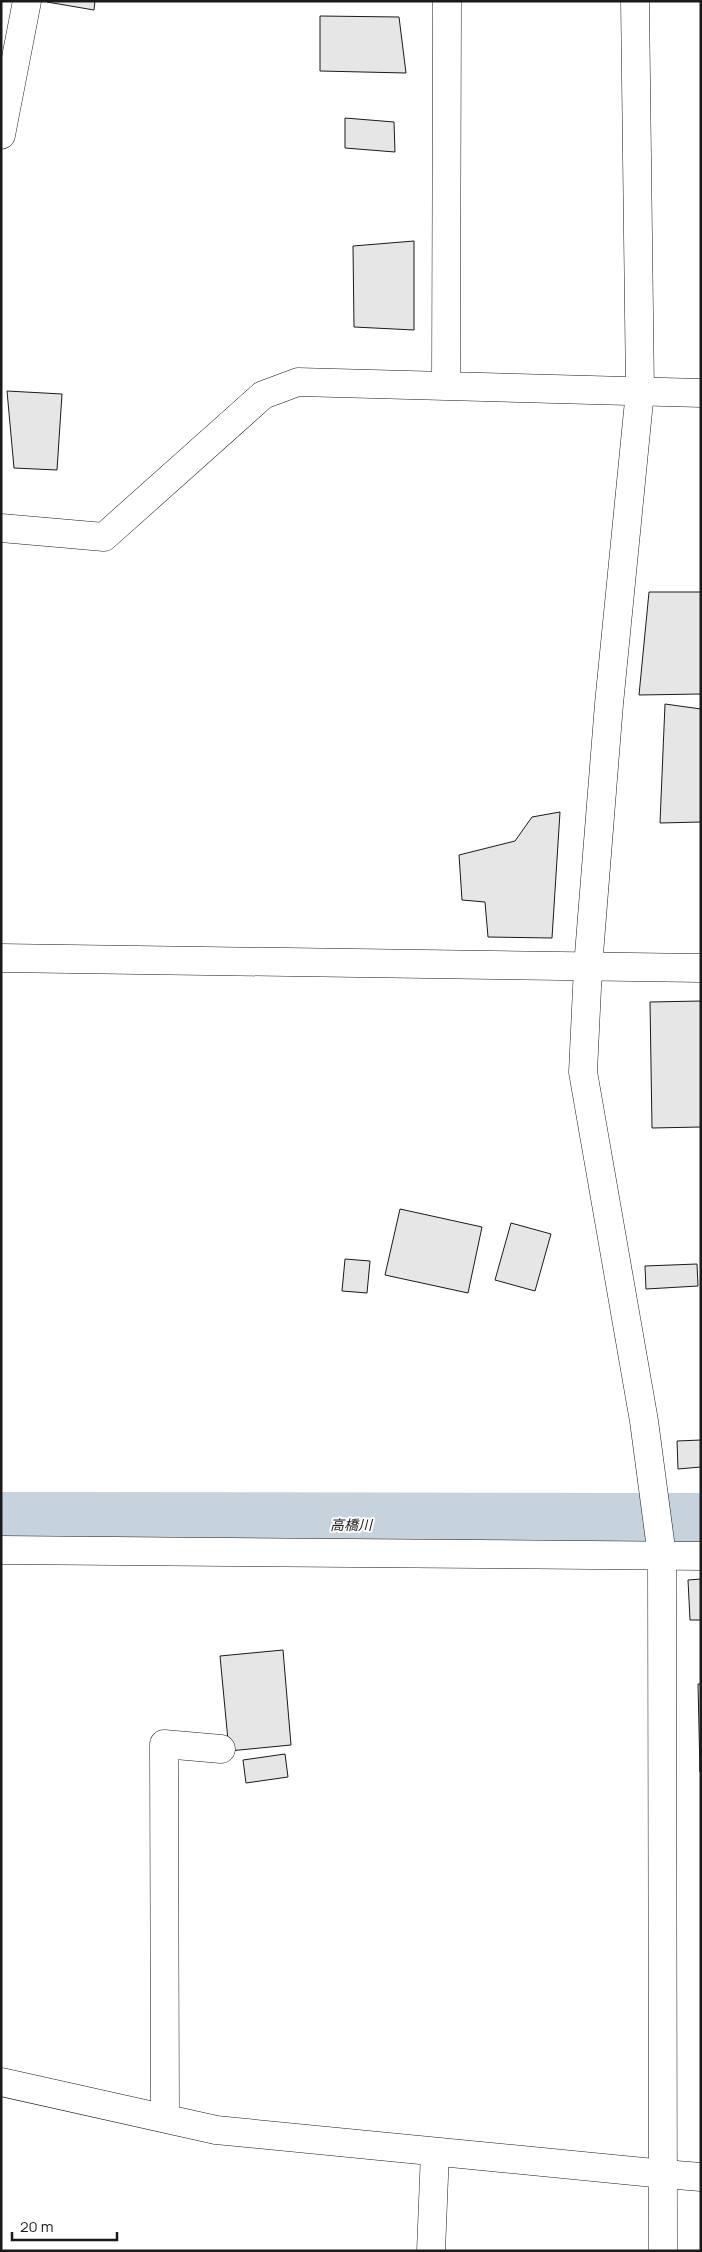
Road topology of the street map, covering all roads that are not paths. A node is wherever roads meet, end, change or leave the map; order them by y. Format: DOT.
graph roads {
  1 [pos="27,1"];
  2 [pos="446,1"];
  3 [pos="635,1"];
  4 [pos="1,136"];
  5 [pos="446,386"];
  6 [pos="640,391"];
  7 [pos="701,393"];
  8 [pos="1,528"];
  9 [pos="1,958"];
  10 [pos="588,967"];
  11 [pos="701,968"];
  12 [pos="1,1550"];
  13 [pos="662,1556"];
  14 [pos="701,1556"];
  15 [pos="222,1749"];
  16 [pos="1,2082"];
  17 [pos="165,2118"];
  18 [pos="435,2152"];
  19 [pos="664,2174"];
  20 [pos="701,2177"];
  21 [pos="431,2251"];
  22 [pos="663,2251"];
  1 -- 4 [label="street"];
  2 -- 5 [label="street"];
  3 -- 6 [label="street"];
  5 -- 6 [label="street"];
  5 -- 8 [label="street"];
  6 -- 7 [label="street"];
  6 -- 10 [label="street"];
  9 -- 10 [label="street"];
  10 -- 11 [label="street"];
  10 -- 13 [label="street"];
  12 -- 13 [label="street"];
  13 -- 14 [label="street"];
  13 -- 19 [label="street"];
  15 -- 17 [label="street"];
  16 -- 17 [label="street"];
  17 -- 18 [label="street"];
  18 -- 19 [label="street"];
  18 -- 21 [label="street"];
  19 -- 20 [label="street"];
  19 -- 22 [label="street"];
}
